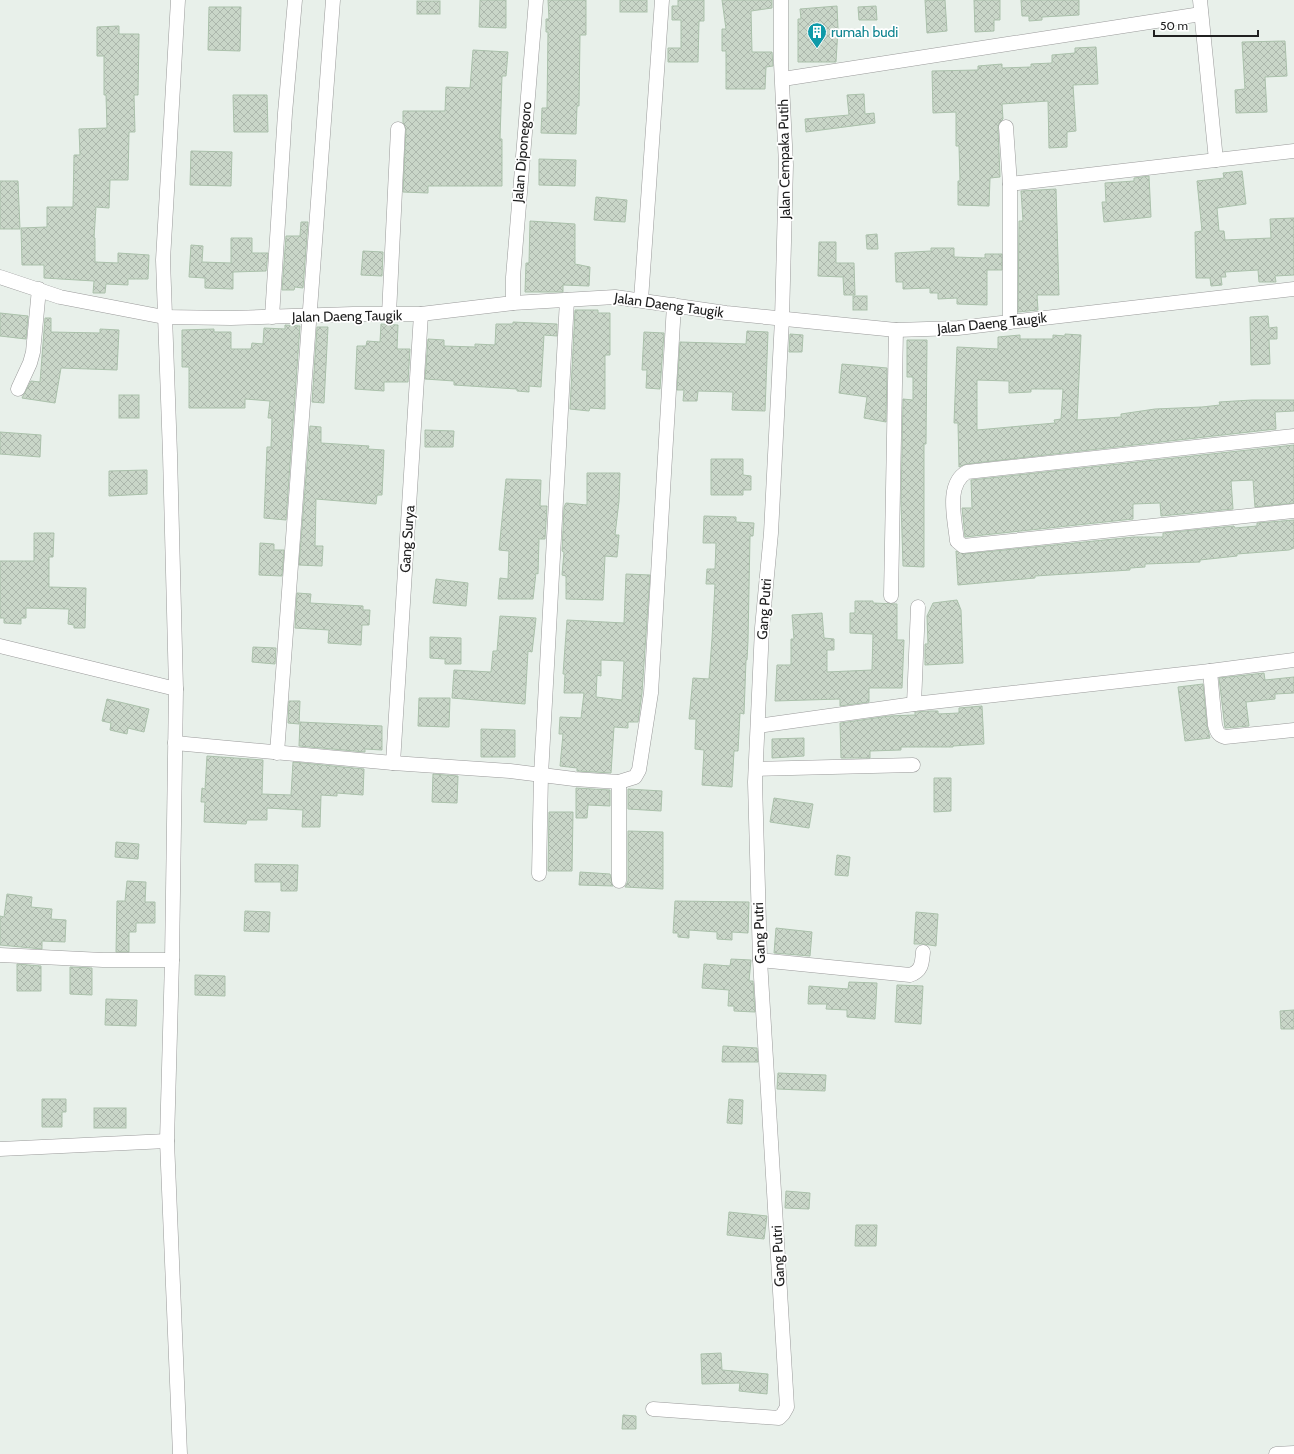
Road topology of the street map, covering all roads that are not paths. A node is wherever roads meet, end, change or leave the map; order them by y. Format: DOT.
graph roads {
  1 [pos="178,0"];
  2 [pos="295,0"];
  3 [pos="333,0"];
  4 [pos="536,0"];
  5 [pos="662,0"];
  6 [pos="781,0"];
  7 [pos="1201,7"];
  8 [pos="783,79"];
  9 [pos="1006,127"];
  10 [pos="398,129"];
  11 [pos="1294,152"];
  12 [pos="1216,160"];
  13 [pos="1010,184"];
  14 [pos="0,277"];
  15 [pos="39,289"];
  16 [pos="1294,289"];
  17 [pos="567,300"];
  18 [pos="641,300"];
  19 [pos="513,303"];
  20 [pos="674,305"];
  21 [pos="389,314"];
  22 [pos="421,314"];
  23 [pos="164,317"];
  24 [pos="309,317"];
  25 [pos="272,318"];
  26 [pos="782,319"];
  27 [pos="1010,322"];
  28 [pos="896,330"];
  29 [pos="18,389"];
  30 [pos="1294,436"];
  31 [pos="1294,511"];
  32 [pos="891,596"];
  33 [pos="918,607"];
  34 [pos="0,646"];
  35 [pos="1294,660"];
  36 [pos="1210,671"];
  37 [pos="176,689"];
  38 [pos="914,704"];
  39 [pos="758,726"];
  40 [pos="1294,730"];
  41 [pos="175,743"];
  42 [pos="277,754"];
  43 [pos="393,763"];
  44 [pos="914,765"];
  45 [pos="756,769"];
  46 [pos="541,775"];
  47 [pos="619,782"];
  48 [pos="539,874"];
  49 [pos="619,881"];
  50 [pos="924,952"];
  51 [pos="0,955"];
  52 [pos="172,960"];
  53 [pos="760,960"];
  54 [pos="167,1141"];
  55 [pos="0,1149"];
  56 [pos="653,1409"];
  57 [pos="1294,1453"];
  58 [pos="180,1454"];
  59 [pos="1276,1454"];
  1 -- 23 [label="street"];
  2 -- 25 [label="street"];
  3 -- 24 [label="street"];
  4 -- 19 [label="street, Jalan Diponegoro"];
  5 -- 18 [label="street"];
  6 -- 8 [label="street, Jalan Cempaka Putih"];
  7 -- 8 [label="street"];
  7 -- 12 [label="street"];
  8 -- 26 [label="street, Jalan Cempaka Putih"];
  9 -- 13 [label="street"];
  10 -- 21 [label="street"];
  11 -- 12 [label="street"];
  12 -- 13 [label="street"];
  13 -- 27 [label="street"];
  14 -- 15 [label="street, Jalan Daeng Taugik"];
  15 -- 23 [label="street, Jalan Daeng Taugik"];
  15 -- 29 [label="street"];
  16 -- 27 [label="street, Jalan Daeng Taugik"];
  17 -- 18 [label="street, Jalan Daeng Taugik"];
  17 -- 19 [label="street, Jalan Daeng Taugik"];
  17 -- 46 [label="street"];
  18 -- 20 [label="street, Jalan Daeng Taugik"];
  19 -- 22 [label="street, Jalan Daeng Taugik"];
  20 -- 26 [label="street, Jalan Daeng Taugik"];
  20 -- 47 [label="street"];
  21 -- 22 [label="street, Jalan Daeng Taugik"];
  21 -- 24 [label="street, Jalan Daeng Taugik"];
  22 -- 43 [label="street, Gang Surya"];
  23 -- 25 [label="street, Jalan Daeng Taugik"];
  23 -- 37 [label="street"];
  24 -- 25 [label="street, Jalan Daeng Taugik"];
  24 -- 42 [label="street"];
  26 -- 28 [label="street, Jalan Daeng Taugik"];
  26 -- 39 [label="street, Gang Putri"];
  27 -- 28 [label="street, Jalan Daeng Taugik"];
  28 -- 32 [label="street"];
  30 -- 31 [label="street"];
  33 -- 38 [label="street"];
  34 -- 37 [label="street"];
  35 -- 36 [label="street"];
  36 -- 38 [label="street"];
  36 -- 40 [label="street"];
  37 -- 41 [label="street"];
  38 -- 39 [label="street"];
  39 -- 45 [label="street, Gang Putri"];
  41 -- 42 [label="street"];
  41 -- 52 [label="street"];
  42 -- 43 [label="street"];
  43 -- 46 [label="street"];
  44 -- 45 [label="street"];
  45 -- 53 [label="street, Gang Putri"];
  46 -- 47 [label="street"];
  46 -- 48 [label="street"];
  47 -- 49 [label="street"];
  50 -- 53 [label="street"];
  51 -- 52 [label="street"];
  52 -- 54 [label="street"];
  53 -- 56 [label="street, Gang Putri"];
  54 -- 55 [label="street"];
  54 -- 58 [label="street"];
  57 -- 59 [label="street"];
}
